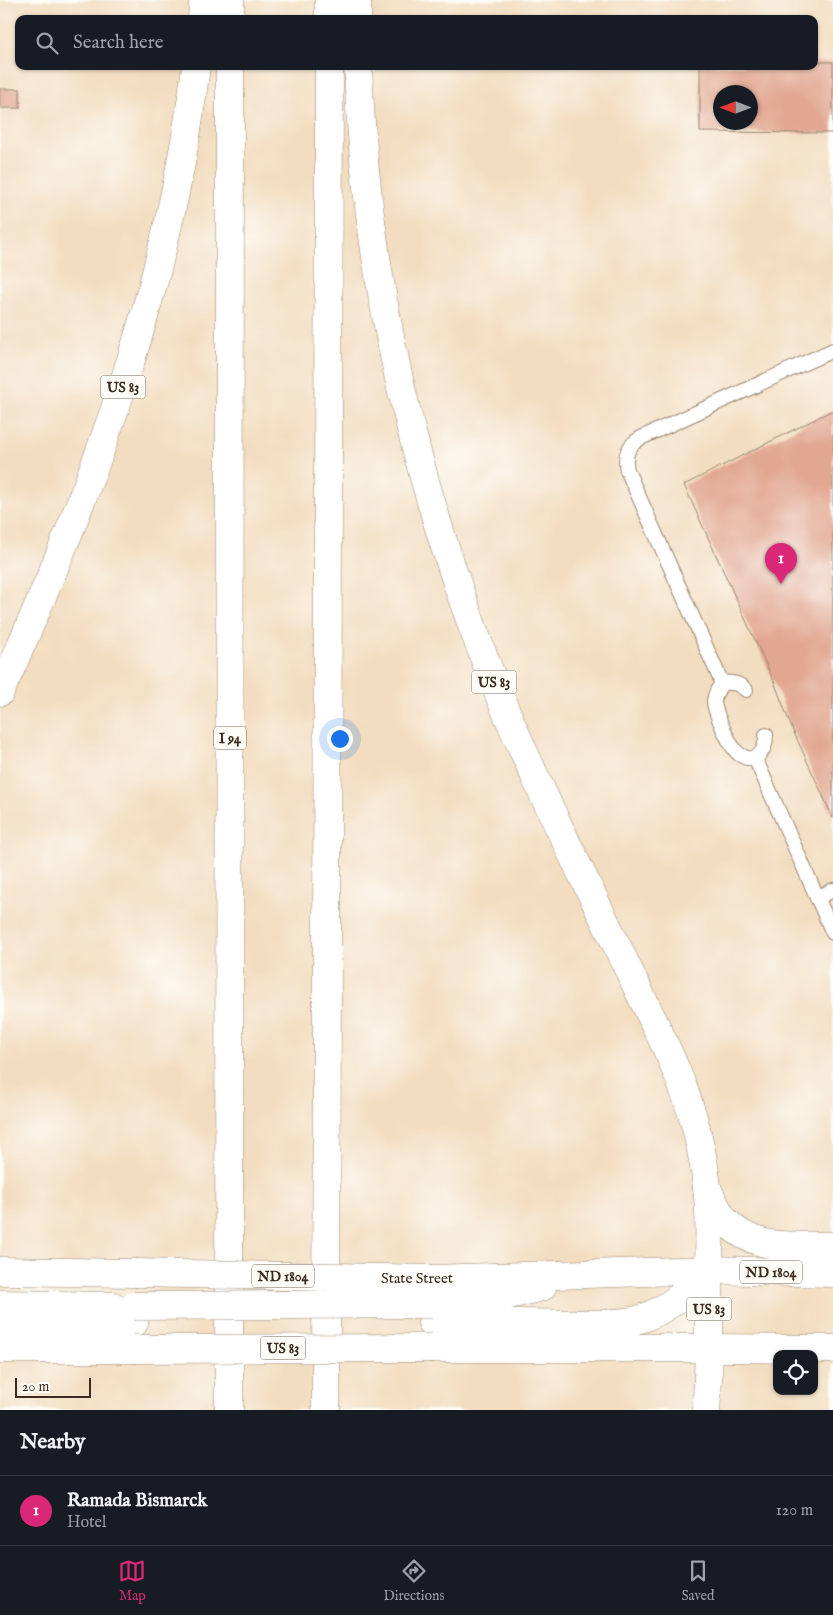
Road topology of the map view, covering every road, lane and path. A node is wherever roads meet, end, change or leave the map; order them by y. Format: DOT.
graph roads {
  1 [pos="203,0"];
  2 [pos="230,0"];
  3 [pos="329,0"];
  4 [pos="357,0"];
  5 [pos="202,15"];
  6 [pos="230,15"];
  7 [pos="329,15"];
  8 [pos="357,15"];
  9 [pos="195,70"];
  10 [pos="230,70"];
  11 [pos="329,70"];
  12 [pos="358,70"];
  13 [pos="833,350"];
  14 [pos="722,683"];
  15 [pos="746,690"];
  16 [pos="0,692"];
  17 [pos="766,735"];
  18 [pos="755,758"];
  19 [pos="833,890"];
  20 [pos="817,898"];
  21 [pos="833,933"];
  22 [pos="707,1188"];
  23 [pos="833,1246"];
  24 [pos="709,1270"];
  25 [pos="0,1271"];
  26 [pos="833,1273"];
  27 [pos="0,1304"];
  28 [pos="432,1313"];
  29 [pos="134,1326"];
  30 [pos="0,1330"];
  31 [pos="709,1348"];
  32 [pos="0,1349"];
  33 [pos="833,1349"];
  34 [pos="229,1410"];
  35 [pos="326,1410"];
  36 [pos="706,1410"];
  1 -- 5 [label="main road"];
  2 -- 6 [label="main road"];
  3 -- 7 [label="main road"];
  4 -- 8 [label="main road"];
  9 -- 16 [label="main road, US 83"];
  10 -- 34 [label="main road, I 94"];
  11 -- 35 [label="main road"];
  12 -- 22 [label="main road, US 83"];
  13 -- 14 [label="lane"];
  14 -- 15 [label="lane"];
  14 -- 18 [label="lane"];
  17 -- 18 [label="lane"];
  18 -- 20 [label="lane"];
  19 -- 20 [label="lane"];
  20 -- 21 [label="lane"];
  22 -- 23 [label="main road"];
  22 -- 24 [label="main road, US 83"];
  24 -- 26 [label="main road, State Street / ND 1804"];
  24 -- 28 [label="main road, State Street / ND 1804"];
  24 -- 28 [label="main road"];
  24 -- 31 [label="main road, US 83"];
  25 -- 28 [label="main road, State Street / ND 1804, bridge"];
  27 -- 29 [label="main road"];
  28 -- 29 [label="main road, State Street / US 83, bridge"];
  28 -- 29 [label="main road, bridge"];
  28 -- 31 [label="main road, State Street / US 83"];
  29 -- 30 [label="main road"];
  29 -- 32 [label="main road, State Street / US 83"];
  31 -- 33 [label="main road, State Street"];
  31 -- 36 [label="main road"];
}
